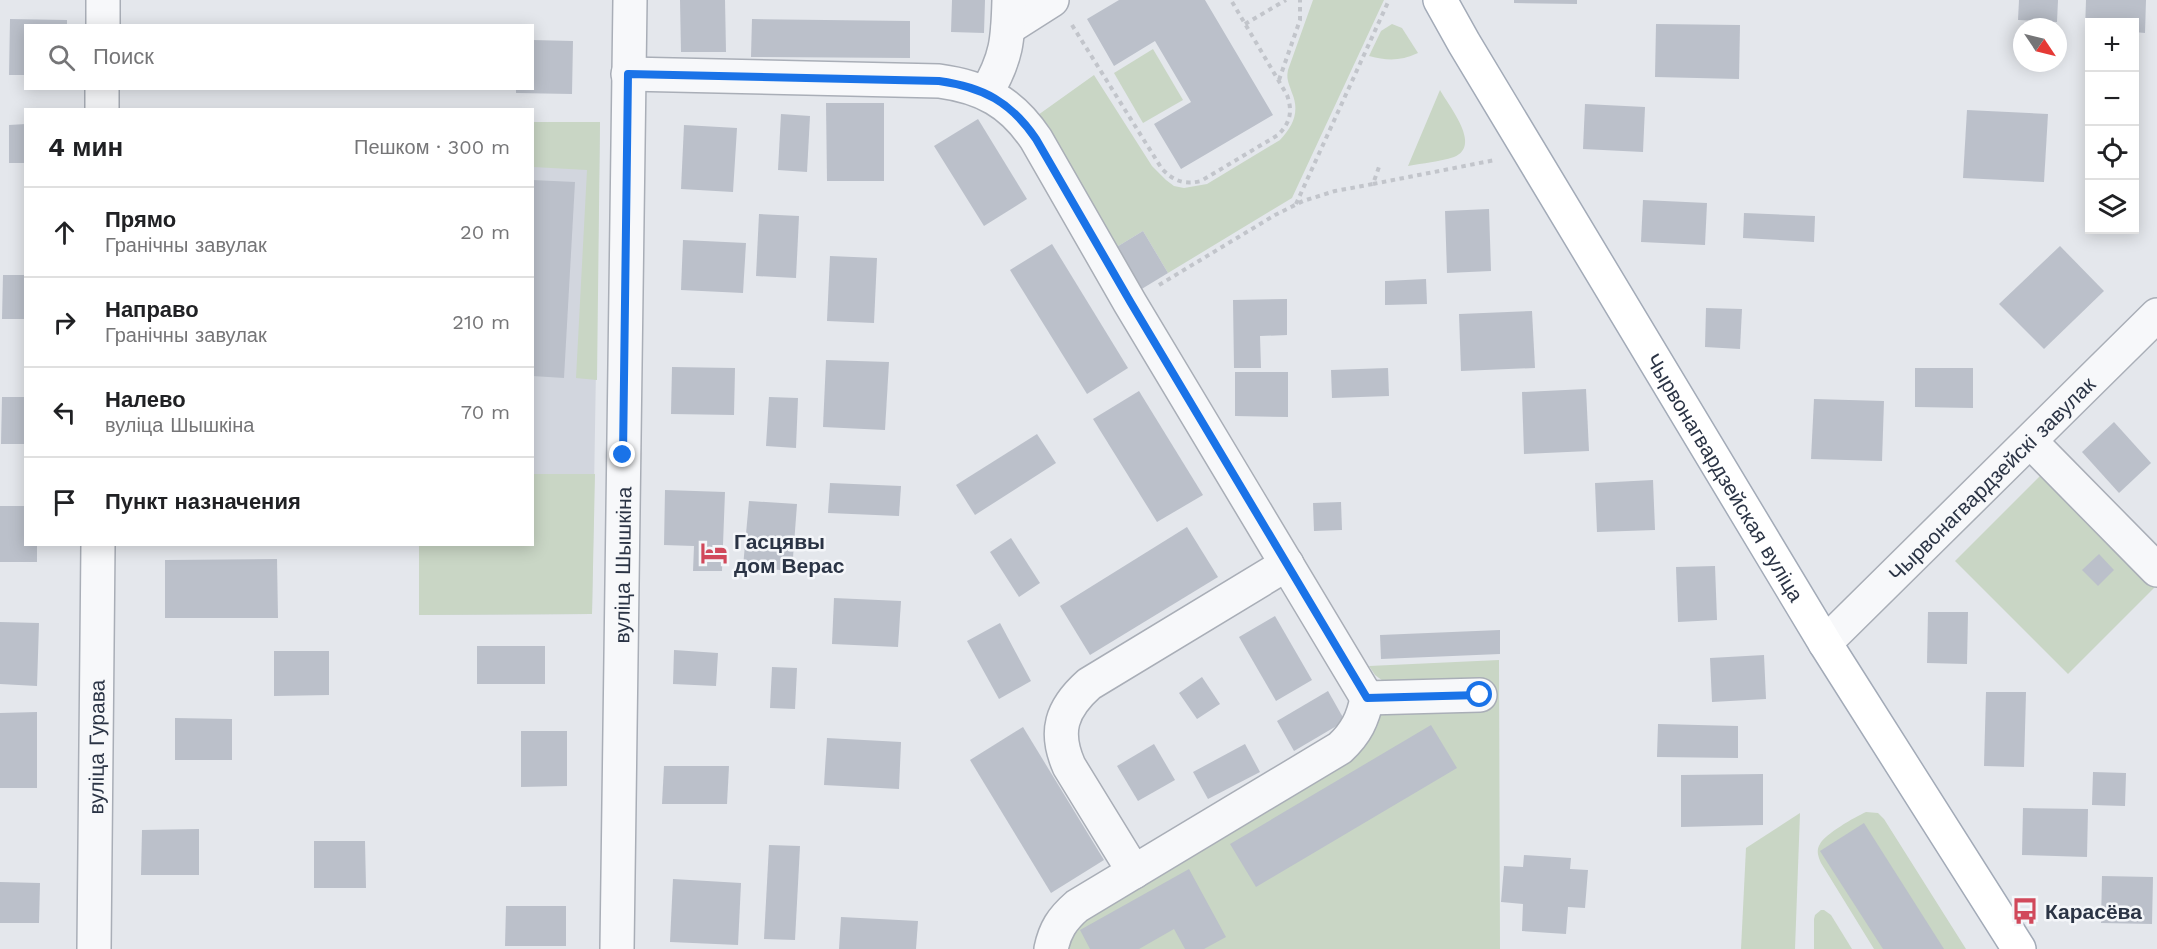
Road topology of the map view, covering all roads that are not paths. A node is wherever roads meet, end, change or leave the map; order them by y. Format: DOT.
graph roads {
  1 [pos="103,0"];
  2 [pos="630,0"];
  3 [pos="1440,0"];
  4 [pos="1060,10"];
  5 [pos="1009,14"];
  6 [pos="103,24"];
  7 [pos="628,74"];
  8 [pos="102,90"];
  9 [pos="986,93"];
  10 [pos="102,108"];
  11 [pos="2157,315"];
  12 [pos="2030,441"];
  13 [pos="98,546"];
  14 [pos="1287,564"];
  15 [pos="2157,570"];
  16 [pos="1825,643"];
  17 [pos="1480,695"];
  18 [pos="1367,698"];
  19 [pos="1134,872"];
  20 [pos="94,949"];
  21 [pos="617,949"];
  22 [pos="1052,949"];
  23 [pos="2019,949"];
  1 -- 6 [label="street"];
  2 -- 7 [label="street, вуліца Шышкіна"];
  3 -- 16 [label="main road, Чырвонагвардзейская вуліца"];
  4 -- 5 [label="street"];
  5 -- 9 [label="street"];
  7 -- 9 [label="street"];
  7 -- 21 [label="street, вуліца Шышкіна"];
  8 -- 10 [label="street"];
  9 -- 14 [label="street"];
  11 -- 12 [label="street, Чырвонагвардзейскі завулак"];
  12 -- 15 [label="street"];
  12 -- 16 [label="street, Чырвонагвардзейскі завулак"];
  13 -- 20 [label="street, вуліца Гурава"];
  14 -- 18 [label="street"];
  14 -- 19 [label="street"];
  16 -- 23 [label="main road, Чырвонагвардзейская вуліца"];
  17 -- 18 [label="street"];
  18 -- 19 [label="street"];
  19 -- 22 [label="street"];
}
